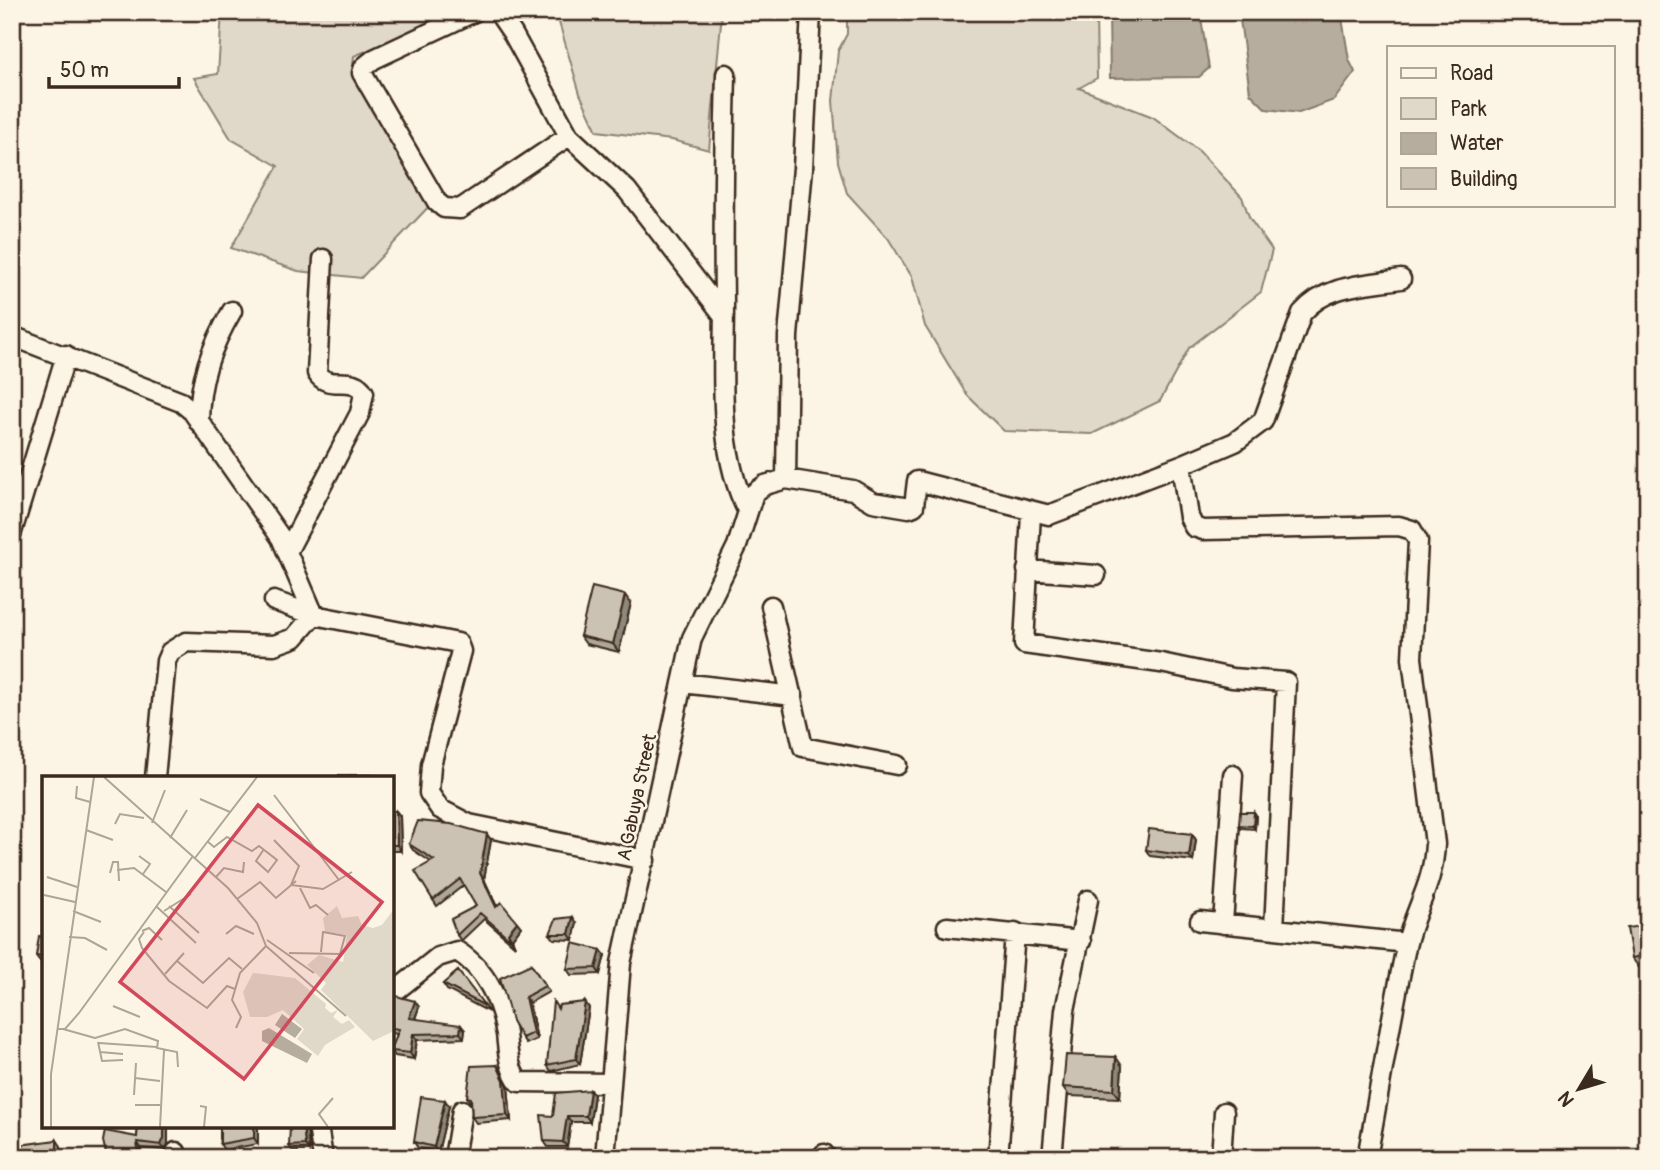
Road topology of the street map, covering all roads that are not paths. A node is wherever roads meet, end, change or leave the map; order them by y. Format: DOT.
graph roads {
  1 [pos="474,12"];
  2 [pos="498,12"];
  3 [pos="811,12"];
  4 [pos="726,74"];
  5 [pos="569,136"];
  6 [pos="323,259"];
  7 [pos="1401,279"];
  8 [pos="232,312"];
  9 [pos="723,316"];
  10 [pos="12,336"];
  11 [pos="66,355"];
  12 [pos="199,422"];
  13 [pos="1181,465"];
  14 [pos="786,479"];
  15 [pos="748,512"];
  16 [pos="1031,513"];
  17 [pos="12,531"];
  18 [pos="286,552"];
  19 [pos="1027,570"];
  20 [pos="1096,575"];
  21 [pos="274,601"];
  22 [pos="771,606"];
  23 [pos="314,615"];
  24 [pos="682,684"];
  25 [pos="793,696"];
  26 [pos="897,765"];
  27 [pos="1233,775"];
  28 [pos="155,776"];
  29 [pos="645,860"];
  30 [pos="1088,900"];
  31 [pos="1200,921"];
  32 [pos="1223,923"];
  33 [pos="947,927"];
  34 [pos="1275,929"];
  35 [pos="1015,933"];
  36 [pos="1081,941"];
  37 [pos="1407,943"];
  38 [pos="394,992"];
  39 [pos="611,1083"];
  40 [pos="462,1110"];
  41 [pos="1224,1112"];
  42 [pos="318,1128"];
  43 [pos="323,1158"];
  44 [pos="454,1158"];
  45 [pos="605,1158"];
  46 [pos="998,1158"];
  47 [pos="1052,1158"];
  48 [pos="1221,1158"];
  49 [pos="1367,1158"];
  1 -- 5 [label="street"];
  2 -- 5 [label="street"];
  3 -- 14 [label="street"];
  4 -- 9 [label="street"];
  5 -- 9 [label="street"];
  6 -- 18 [label="street"];
  7 -- 13 [label="street"];
  8 -- 12 [label="street"];
  9 -- 15 [label="street"];
  10 -- 11 [label="street"];
  11 -- 12 [label="street"];
  11 -- 17 [label="street"];
  12 -- 18 [label="street"];
  13 -- 16 [label="street"];
  13 -- 37 [label="street"];
  14 -- 15 [label="street, A Gabuya Street"];
  14 -- 16 [label="street"];
  15 -- 24 [label="street, A Gabuya Street"];
  16 -- 19 [label="street"];
  18 -- 23 [label="street"];
  19 -- 20 [label="street"];
  19 -- 34 [label="street"];
  21 -- 23 [label="street"];
  22 -- 25 [label="street"];
  23 -- 28 [label="street"];
  23 -- 29 [label="street"];
  24 -- 25 [label="street"];
  24 -- 29 [label="street, A Gabuya Street"];
  25 -- 26 [label="street"];
  27 -- 32 [label="street"];
  29 -- 39 [label="street, A Gabuya Street"];
  30 -- 36 [label="street"];
  31 -- 32 [label="street"];
  32 -- 34 [label="street"];
  33 -- 35 [label="street"];
  34 -- 37 [label="street"];
  35 -- 36 [label="street"];
  35 -- 46 [label="street"];
  36 -- 47 [label="street"];
  37 -- 49 [label="street"];
  38 -- 39 [label="street"];
  39 -- 45 [label="street, A Gabuya Street"];
  40 -- 44 [label="street"];
  41 -- 48 [label="street"];
  42 -- 43 [label="street"];
}
